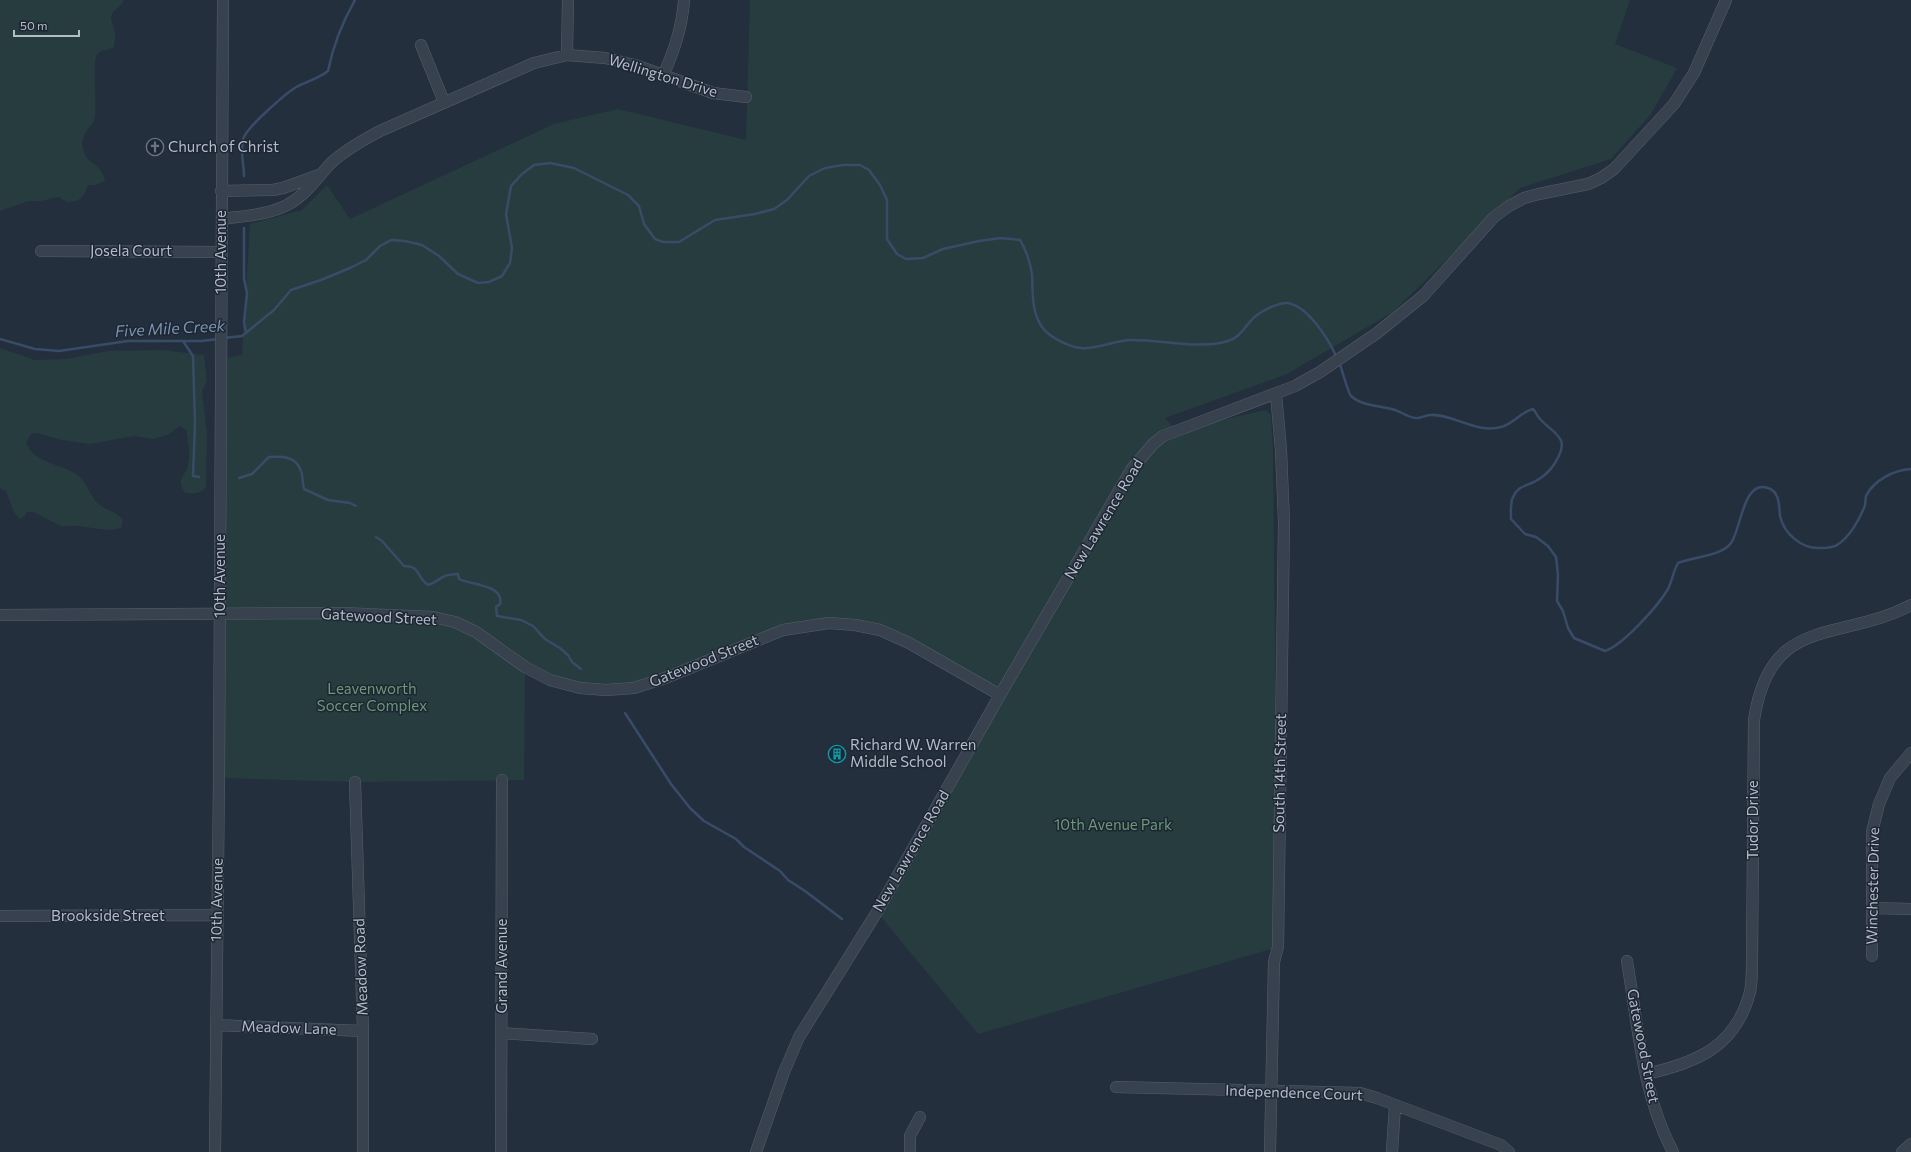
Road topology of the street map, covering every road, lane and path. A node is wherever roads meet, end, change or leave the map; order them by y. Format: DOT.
graph roads {
  1 [pos="223,0"];
  2 [pos="568,0"];
  3 [pos="684,0"];
  4 [pos="1726,0"];
  5 [pos="421,45"];
  6 [pos="567,55"];
  7 [pos="663,76"];
  8 [pos="746,97"];
  9 [pos="444,102"];
  10 [pos="322,174"];
  11 [pos="221,191"];
  12 [pos="222,219"];
  13 [pos="41,251"];
  14 [pos="221,252"];
  15 [pos="1276,394"];
  16 [pos="1911,605"];
  17 [pos="220,613"];
  18 [pos="0,615"];
  19 [pos="1000,695"];
  20 [pos="1911,753"];
  21 [pos="502,780"];
  22 [pos="355,782"];
  23 [pos="1872,908"];
  24 [pos="1911,909"];
  25 [pos="216,915"];
  26 [pos="0,916"];
  27 [pos="1872,956"];
  28 [pos="1627,961"];
  29 [pos="216,1025"];
  30 [pos="363,1031"];
  31 [pos="502,1033"];
  32 [pos="592,1039"];
  33 [pos="1646,1074"];
  34 [pos="1116,1087"];
  35 [pos="1271,1091"];
  36 [pos="1395,1105"];
  37 [pos="920,1117"];
  38 [pos="1911,1144"];
  39 [pos="215,1152"];
  40 [pos="363,1152"];
  41 [pos="501,1152"];
  42 [pos="756,1152"];
  43 [pos="910,1152"];
  44 [pos="1270,1152"];
  45 [pos="1392,1152"];
  46 [pos="1509,1152"];
  47 [pos="1674,1152"];
  48 [pos="1902,1152"];
  1 -- 11 [label="street, 10th Avenue"];
  2 -- 6 [label="street"];
  3 -- 7 [label="street"];
  4 -- 15 [label="street, New Lawrence Road"];
  5 -- 9 [label="street"];
  6 -- 7 [label="street, Wellington Drive"];
  6 -- 9 [label="street, Wellington Drive"];
  7 -- 8 [label="street, Wellington Drive"];
  9 -- 10 [label="street, Wellington Drive"];
  10 -- 11 [label="street, Wellington Drive"];
  10 -- 12 [label="street, Wellington Drive"];
  11 -- 12 [label="street, 10th Avenue"];
  12 -- 14 [label="street, 10th Avenue"];
  13 -- 14 [label="street, Josela Court"];
  14 -- 17 [label="street, 10th Avenue"];
  15 -- 19 [label="street, New Lawrence Road"];
  15 -- 35 [label="street, South 14th Street"];
  16 -- 33 [label="street, Tudor Drive"];
  17 -- 18 [label="street, Gatewood Street"];
  17 -- 19 [label="street, Gatewood Street"];
  17 -- 25 [label="street, 10th Avenue"];
  19 -- 42 [label="street, New Lawrence Road"];
  20 -- 23 [label="street, Winchester Drive"];
  21 -- 31 [label="street, Grand Avenue"];
  22 -- 30 [label="street, Meadow Road"];
  23 -- 24 [label="street"];
  23 -- 27 [label="street, Winchester Drive"];
  25 -- 26 [label="street, Brookside Street"];
  25 -- 29 [label="street, 10th Avenue"];
  28 -- 33 [label="street, Gatewood Street"];
  29 -- 30 [label="street, Meadow Lane"];
  29 -- 39 [label="street, 10th Avenue"];
  30 -- 40 [label="street, Meadow Road"];
  31 -- 32 [label="street"];
  31 -- 41 [label="street, Grand Avenue"];
  33 -- 47 [label="street, Gatewood Street"];
  34 -- 35 [label="street, Independence Court"];
  35 -- 36 [label="street, Independence Court"];
  35 -- 44 [label="street, South 14th Street"];
  36 -- 45 [label="street"];
  36 -- 46 [label="street, Independence Court"];
  37 -- 43 [label="street"];
  38 -- 48 [label="street"];
}
